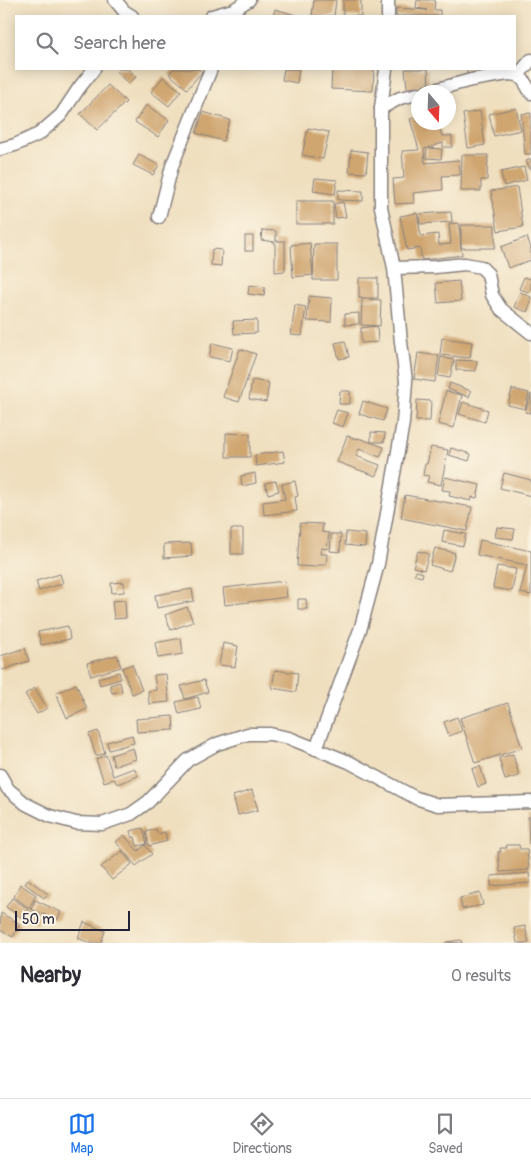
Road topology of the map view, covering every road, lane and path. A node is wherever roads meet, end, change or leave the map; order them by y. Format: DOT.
graph roads {
  1 [pos="115,0"];
  2 [pos="250,0"];
  3 [pos="388,0"];
  4 [pos="232,13"];
  5 [pos="130,15"];
  6 [pos="219,15"];
  7 [pos="388,15"];
  8 [pos="531,60"];
  9 [pos="93,70"];
  10 [pos="211,70"];
  11 [pos="386,70"];
  12 [pos="518,75"];
  13 [pos="453,85"];
  14 [pos="531,92"];
  15 [pos="411,96"];
  16 [pos="381,108"];
  17 [pos="0,149"];
  18 [pos="159,217"];
  19 [pos="394,268"];
  20 [pos="531,333"];
  21 [pos="316,749"];
  22 [pos="0,775"];
  23 [pos="531,802"];
  1 -- 5 [label="street"];
  2 -- 4 [label="street"];
  3 -- 7 [label="street"];
  4 -- 6 [label="street"];
  8 -- 12 [label="street"];
  9 -- 17 [label="street"];
  10 -- 18 [label="street"];
  11 -- 16 [label="street"];
  12 -- 13 [label="street"];
  12 -- 14 [label="street"];
  15 -- 16 [label="street"];
  16 -- 19 [label="street"];
  19 -- 20 [label="street"];
  19 -- 21 [label="street"];
  21 -- 22 [label="street"];
  21 -- 23 [label="street"];
}
